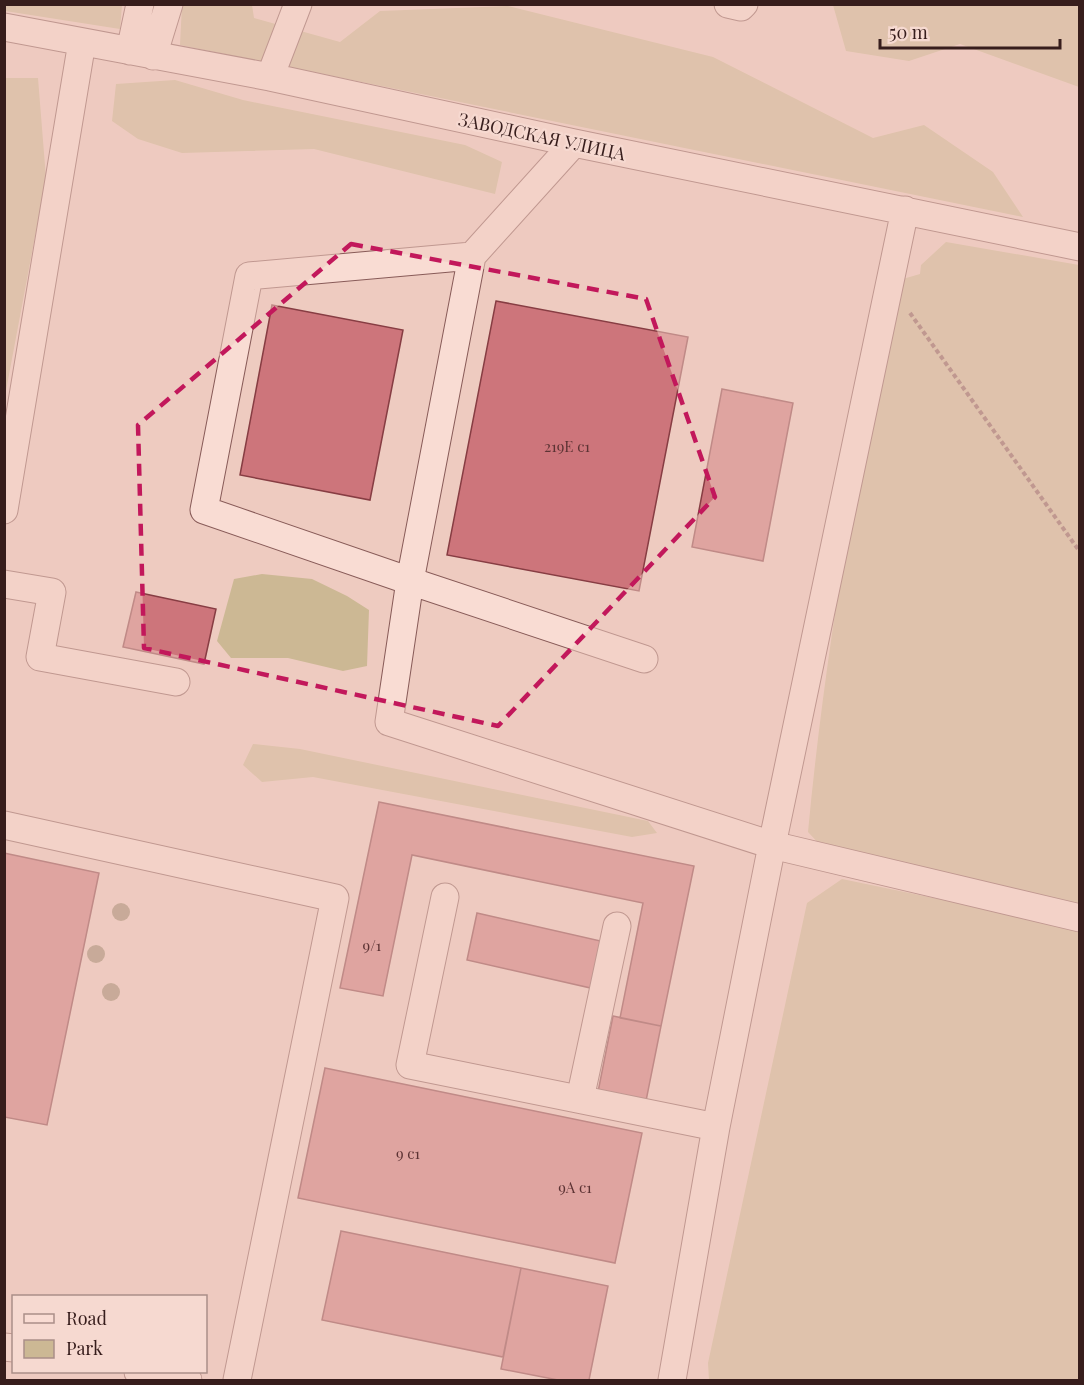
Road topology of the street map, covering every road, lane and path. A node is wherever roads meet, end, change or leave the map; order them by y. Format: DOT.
graph roads {
  1 [pos="140,4"];
  2 [pos="170,4"];
  3 [pos="298,4"];
  4 [pos="728,4"];
  5 [pos="744,4"];
  6 [pos="4,27"];
  7 [pos="82,42"];
  8 [pos="142,54"];
  9 [pos="270,77"];
  10 [pos="574,143"];
  11 [pos="905,210"];
  12 [pos="1080,247"];
  13 [pos="472,256"];
  14 [pos="889,283"];
  15 [pos="4,510"];
  16 [pos="1080,552"];
  17 [pos="410,581"];
  18 [pos="4,584"];
  19 [pos="644,659"];
  20 [pos="176,682"];
  21 [pos="4,825"];
  22 [pos="772,845"];
  23 [pos="445,897"];
  24 [pos="1080,918"];
  25 [pos="617,926"];
  26 [pos="580,1100"];
  27 [pos="716,1127"];
  28 [pos="149,1373"];
  29 [pos="188,1380"];
  30 [pos="237,1380"];
  31 [pos="672,1380"];
  1 -- 8 [label="street"];
  2 -- 8 [label="street"];
  3 -- 9 [label="street"];
  4 -- 5 [label="street"];
  6 -- 7 [label="street, ЗАВОДСКАЯ УЛИЦА"];
  7 -- 8 [label="street, ЗАВОДСКАЯ УЛИЦА"];
  7 -- 15 [label="street"];
  8 -- 9 [label="street, ЗАВОДСКАЯ УЛИЦА"];
  9 -- 10 [label="street, ЗАВОДСКАЯ УЛИЦА"];
  10 -- 11 [label="street, ЗАВОДСКАЯ УЛИЦА"];
  10 -- 13 [label="street"];
  11 -- 12 [label="street, ЗАВОДСКАЯ УЛИЦА"];
  11 -- 14 [label="street"];
  13 -- 17 [label="street"];
  13 -- 17 [label="street"];
  14 -- 16 [label="path"];
  14 -- 22 [label="street"];
  17 -- 19 [label="street"];
  17 -- 22 [label="street"];
  18 -- 20 [label="street"];
  21 -- 30 [label="street"];
  22 -- 24 [label="street"];
  22 -- 27 [label="street"];
  23 -- 26 [label="street"];
  25 -- 26 [label="street"];
  26 -- 27 [label="street"];
  27 -- 31 [label="street"];
  28 -- 29 [label="street"];
}
